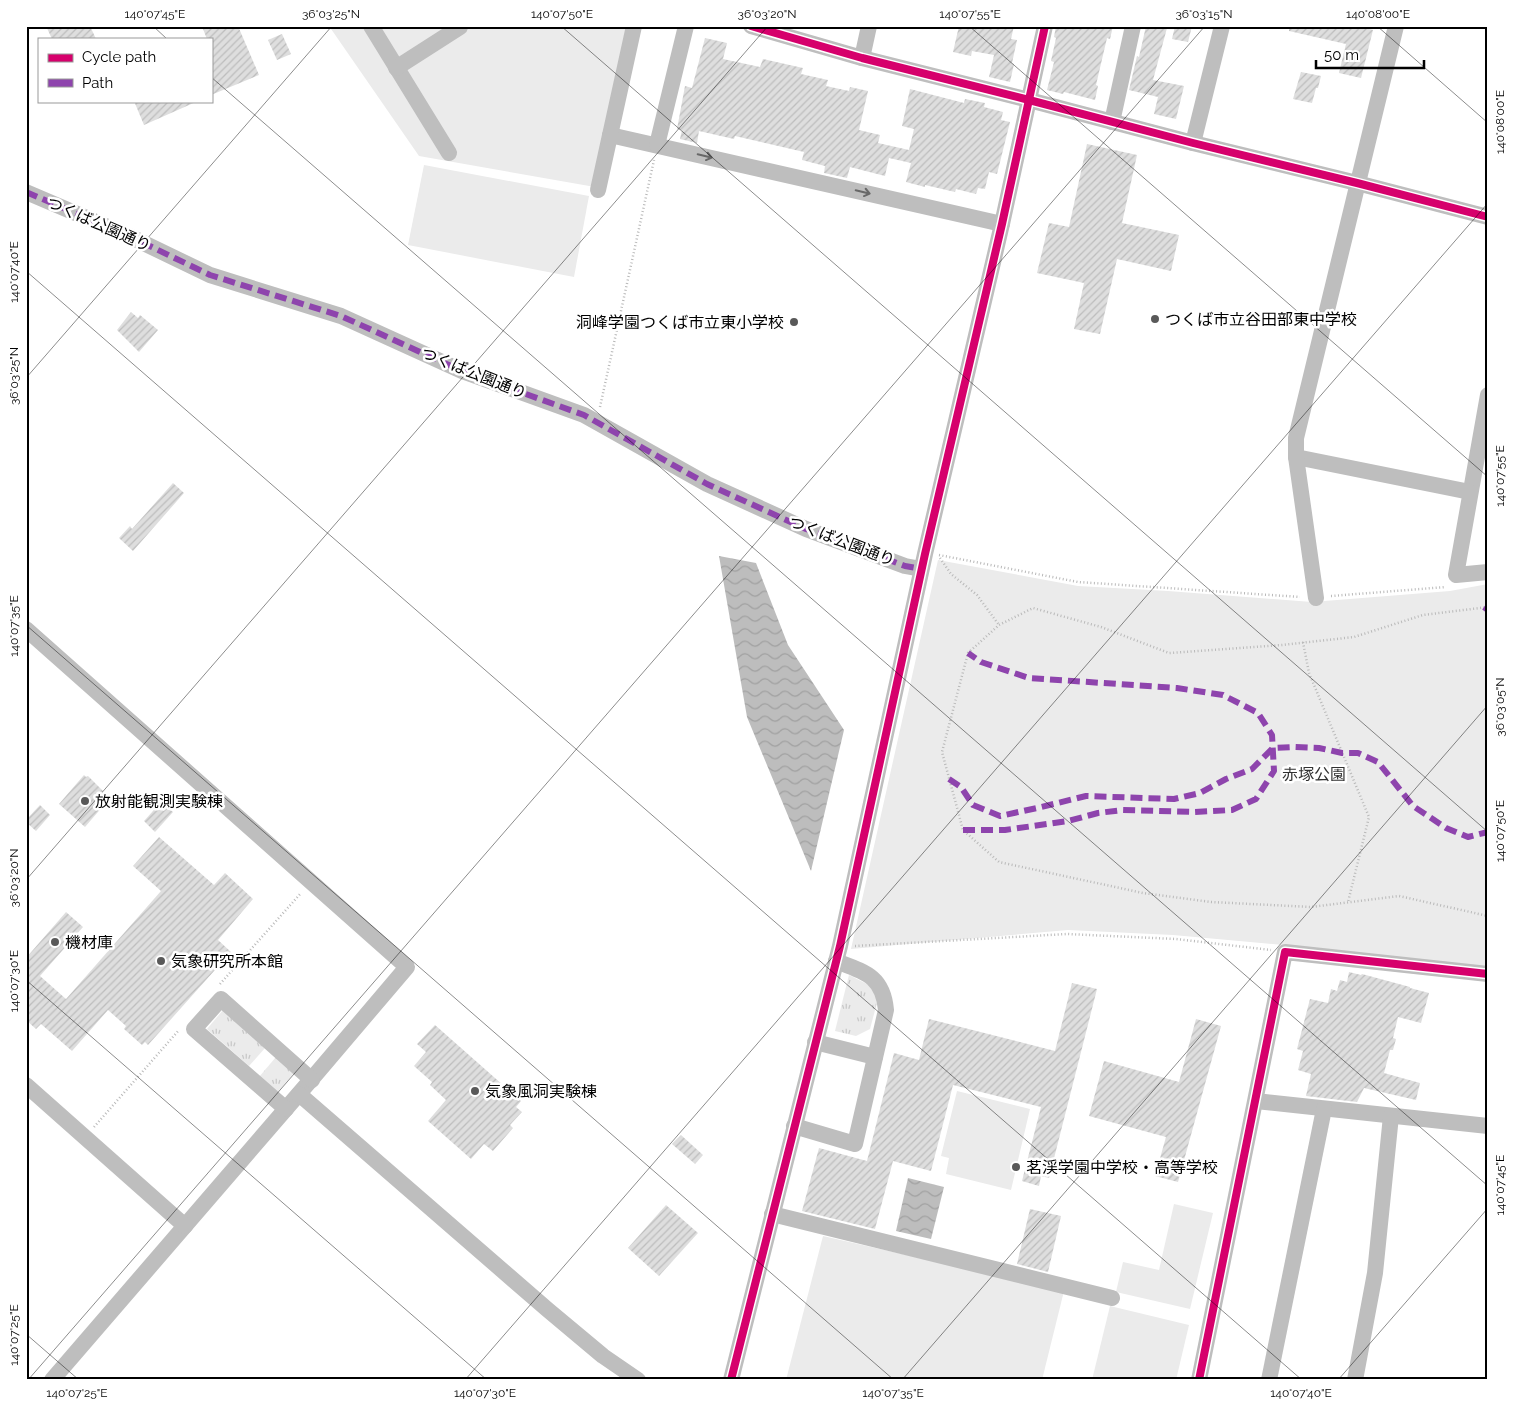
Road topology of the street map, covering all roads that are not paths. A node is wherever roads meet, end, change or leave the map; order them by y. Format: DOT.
graph roads {
  1 [pos="371,26"];
  2 [pos="459,26"];
  3 [pos="634,26"];
  4 [pos="686,26"];
  5 [pos="751,26"];
  6 [pos="869,26"];
  7 [pos="1046,26"];
  8 [pos="1133,26"];
  9 [pos="1222,26"];
  10 [pos="1396,26"];
  11 [pos="862,58"];
  12 [pos="396,68"];
  13 [pos="1029,100"];
  14 [pos="1112,122"];
  15 [pos="610,135"];
  16 [pos="1193,143"];
  17 [pos="657,145"];
  18 [pos="449,153"];
  19 [pos="1357,182"];
  20 [pos="598,190"];
  21 [pos="26,192"];
  22 [pos="1488,217"];
  23 [pos="1002,224"];
  24 [pos="1488,396"];
  25 [pos="1296,457"];
  26 [pos="1470,492"];
  27 [pos="916,568"];
  28 [pos="1488,572"];
  29 [pos="1316,598"];
  30 [pos="26,629"];
  31 [pos="836,961"];
  32 [pos="1488,974"];
  33 [pos="815,1042"];
  34 [pos="875,1057"];
  35 [pos="312,1080"];
  36 [pos="26,1085"];
  37 [pos="299,1094"];
  38 [pos="1256,1101"];
  39 [pos="286,1109"];
  40 [pos="1324,1109"];
  41 [pos="1391,1116"];
  42 [pos="794,1126"];
  43 [pos="1488,1126"];
  44 [pos="772,1214"];
  45 [pos="185,1226"];
  46 [pos="1112,1298"];
  47 [pos="52,1380"];
  48 [pos="638,1380"];
  49 [pos="730,1380"];
  50 [pos="1199,1380"];
  51 [pos="1269,1380"];
  52 [pos="1355,1380"];
  1 -- 12 [label="street"];
  2 -- 12 [label="street"];
  3 -- 15 [label="street"];
  4 -- 17 [label="street"];
  5 -- 11 [label="street"];
  6 -- 11 [label="street"];
  7 -- 13 [label="street"];
  8 -- 14 [label="street"];
  9 -- 16 [label="street"];
  10 -- 19 [label="street"];
  11 -- 13 [label="street"];
  12 -- 18 [label="street"];
  13 -- 14 [label="street"];
  13 -- 23 [label="street"];
  14 -- 16 [label="street"];
  15 -- 17 [label="street"];
  15 -- 20 [label="street"];
  16 -- 19 [label="street"];
  17 -- 23 [label="street, one-way"];
  19 -- 22 [label="street"];
  19 -- 25 [label="street"];
  21 -- 27 [label="street, つくば公園通り"];
  23 -- 31 [label="street"];
  24 -- 26 [label="street"];
  25 -- 26 [label="street"];
  25 -- 29 [label="street"];
  26 -- 28 [label="street"];
  30 -- 35 [label="street"];
  31 -- 33 [label="street"];
  31 -- 34 [label="street"];
  32 -- 38 [label="street"];
  33 -- 34 [label="street"];
  33 -- 42 [label="street"];
  34 -- 42 [label="street"];
  35 -- 37 [label="street"];
  35 -- 39 [label="street"];
  36 -- 45 [label="street"];
  37 -- 39 [label="street"];
  37 -- 48 [label="street"];
  38 -- 40 [label="street"];
  38 -- 50 [label="street"];
  39 -- 45 [label="street"];
  40 -- 41 [label="street"];
  40 -- 51 [label="street"];
  41 -- 43 [label="street"];
  41 -- 52 [label="street"];
  42 -- 44 [label="street"];
  44 -- 46 [label="street"];
  44 -- 49 [label="street"];
  45 -- 47 [label="street"];
}
